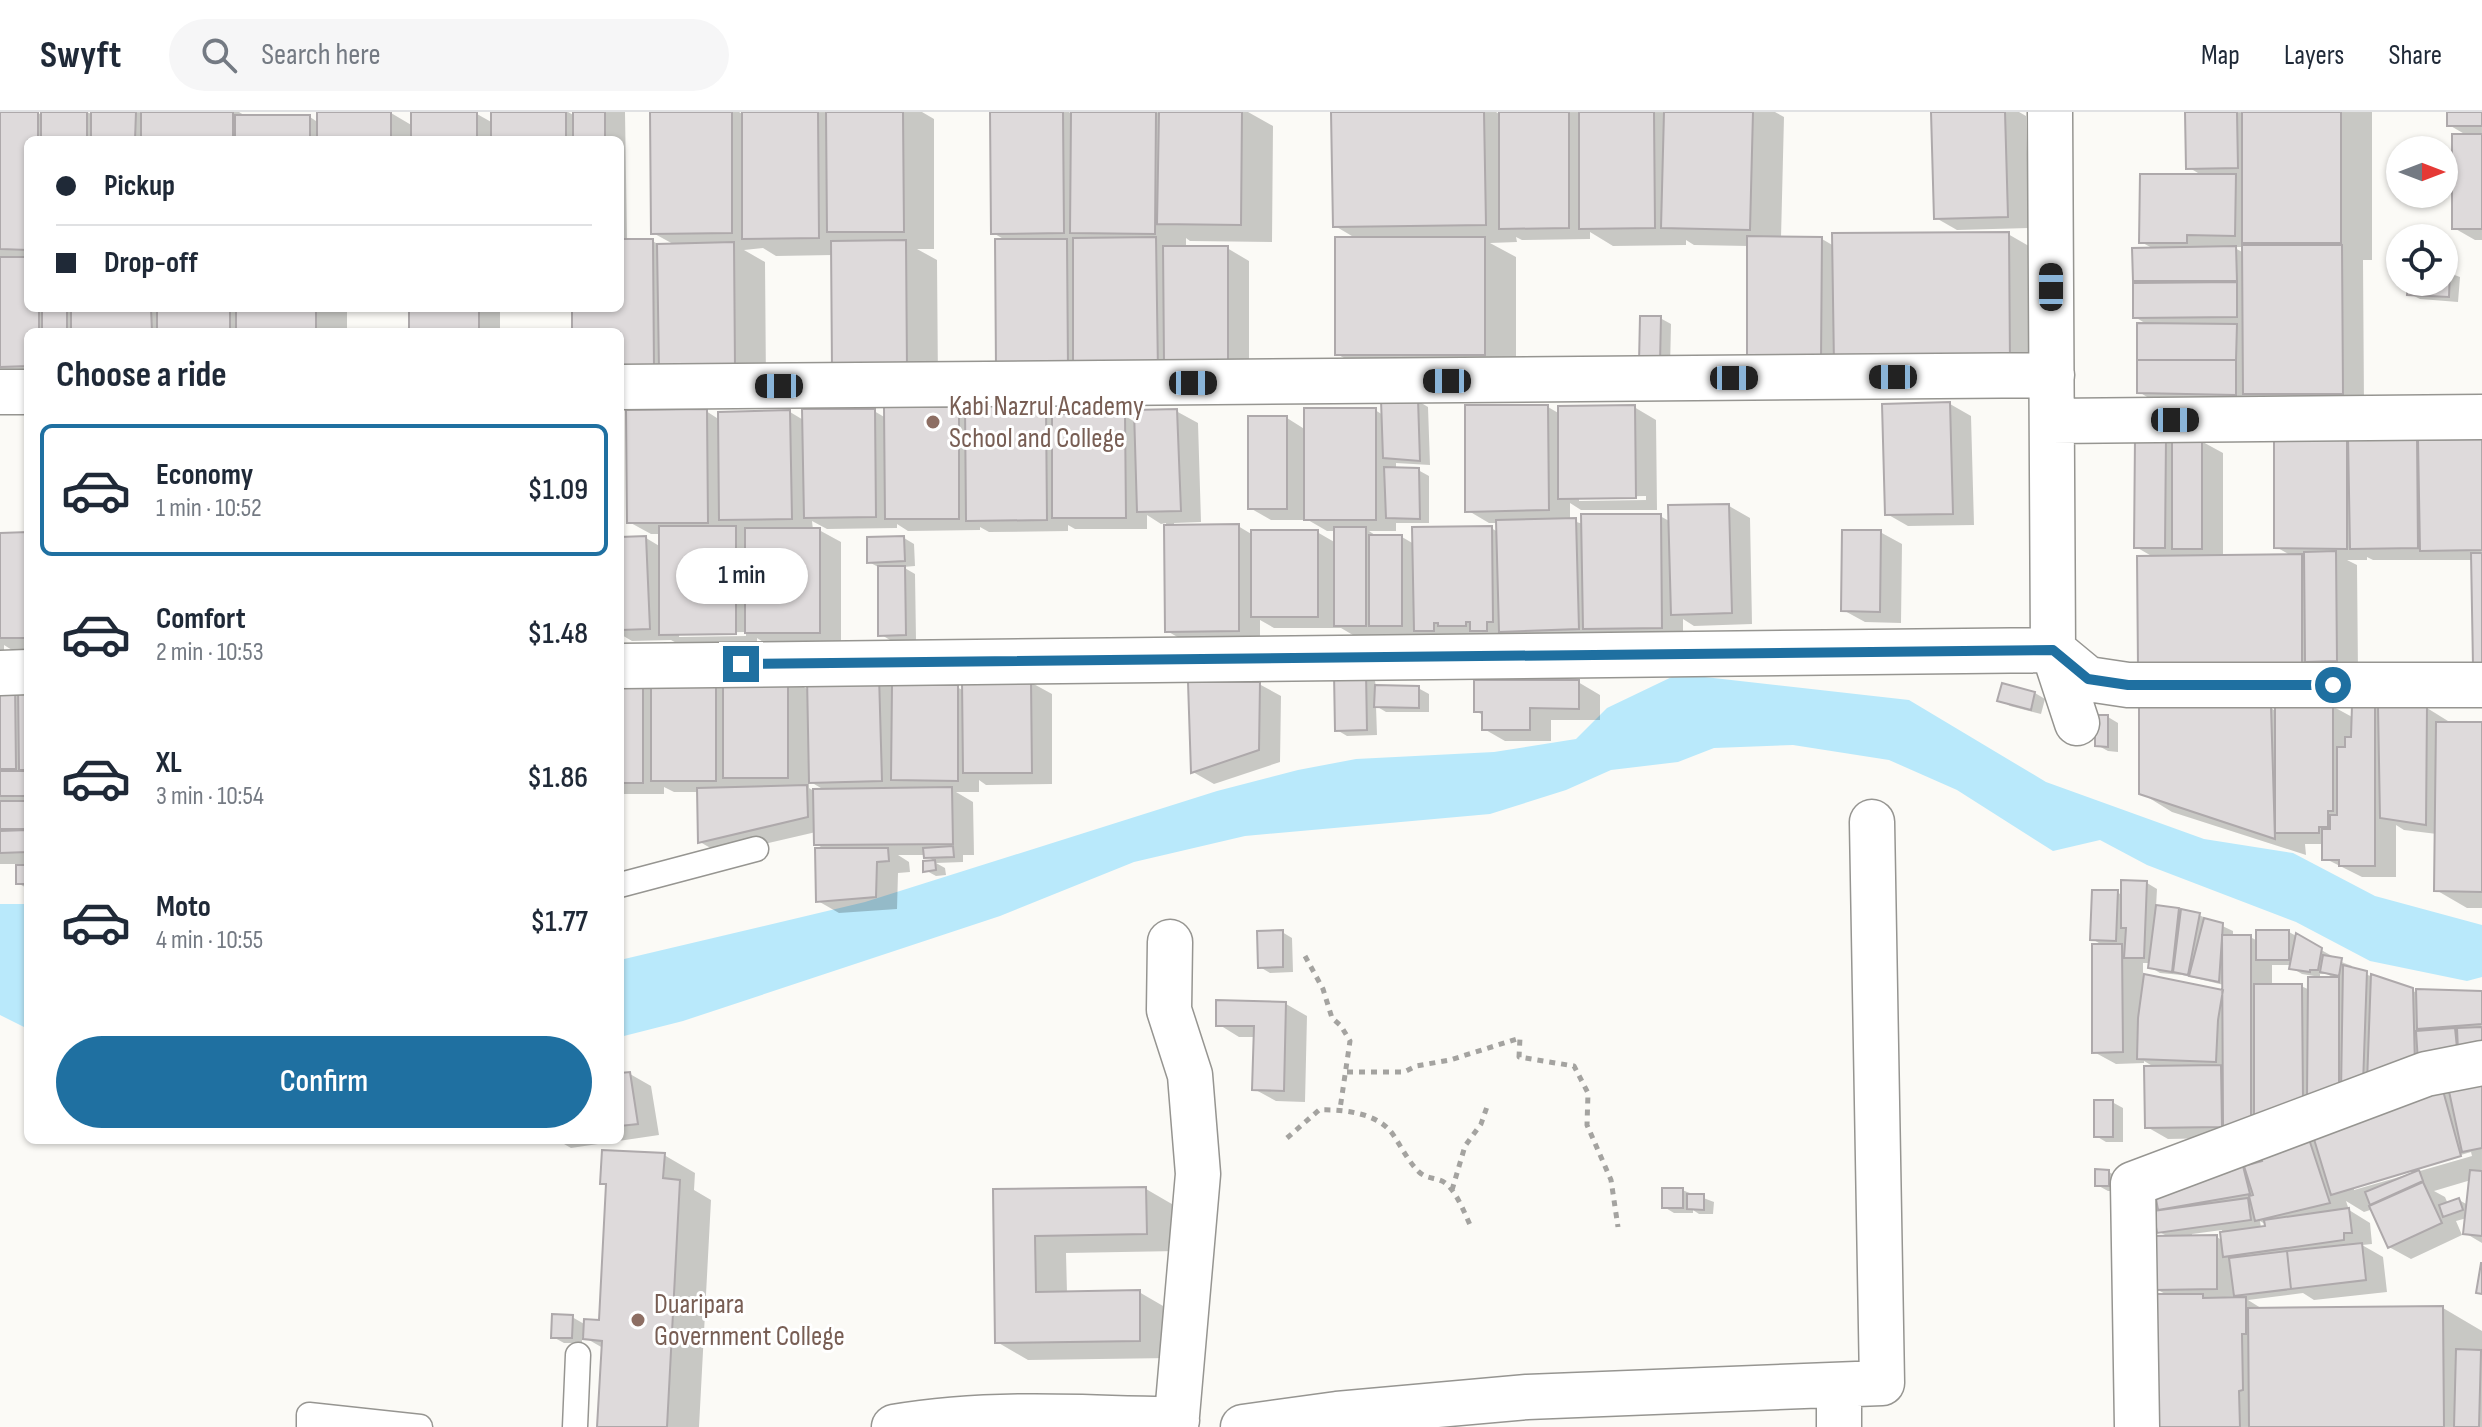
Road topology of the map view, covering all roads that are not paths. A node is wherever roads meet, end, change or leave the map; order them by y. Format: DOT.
graph roads {
  1 [pos="2050,112"];
  2 [pos="2052,375"];
  3 [pos="624,387"];
  4 [pos="0,392"];
  5 [pos="24,392"];
  6 [pos="2482,417"];
  7 [pos="2052,421"];
  8 [pos="2053,650"];
  9 [pos="624,666"];
  10 [pos="24,672"];
  11 [pos="0,673"];
  12 [pos="2482,685"];
  13 [pos="2077,723"];
  14 [pos="1872,822"];
  15 [pos="756,849"];
  16 [pos="624,884"];
  17 [pos="1170,942"];
  18 [pos="2482,1063"];
  19 [pos="578,1355"];
  20 [pos="1839,1406"];
  21 [pos="1527,1412"];
  22 [pos="1176,1423"];
  23 [pos="309,1427"];
  24 [pos="420,1427"];
  25 [pos="575,1427"];
  26 [pos="894,1427"];
  27 [pos="1243,1427"];
  28 [pos="2137,1427"];
  1 -- 2 [label="street"];
  2 -- 3 [label="street"];
  2 -- 7 [label="street"];
  4 -- 5 [label="street"];
  6 -- 7 [label="street"];
  7 -- 8 [label="street"];
  8 -- 9 [label="street"];
  8 -- 12 [label="street"];
  8 -- 13 [label="street"];
  10 -- 11 [label="street"];
  14 -- 20 [label="street"];
  15 -- 16 [label="lane"];
  17 -- 22 [label="street"];
  18 -- 28 [label="street"];
  19 -- 25 [label="lane"];
  20 -- 21 [label="street"];
  21 -- 27 [label="street"];
  22 -- 26 [label="street"];
  23 -- 24 [label="lane"];
}
